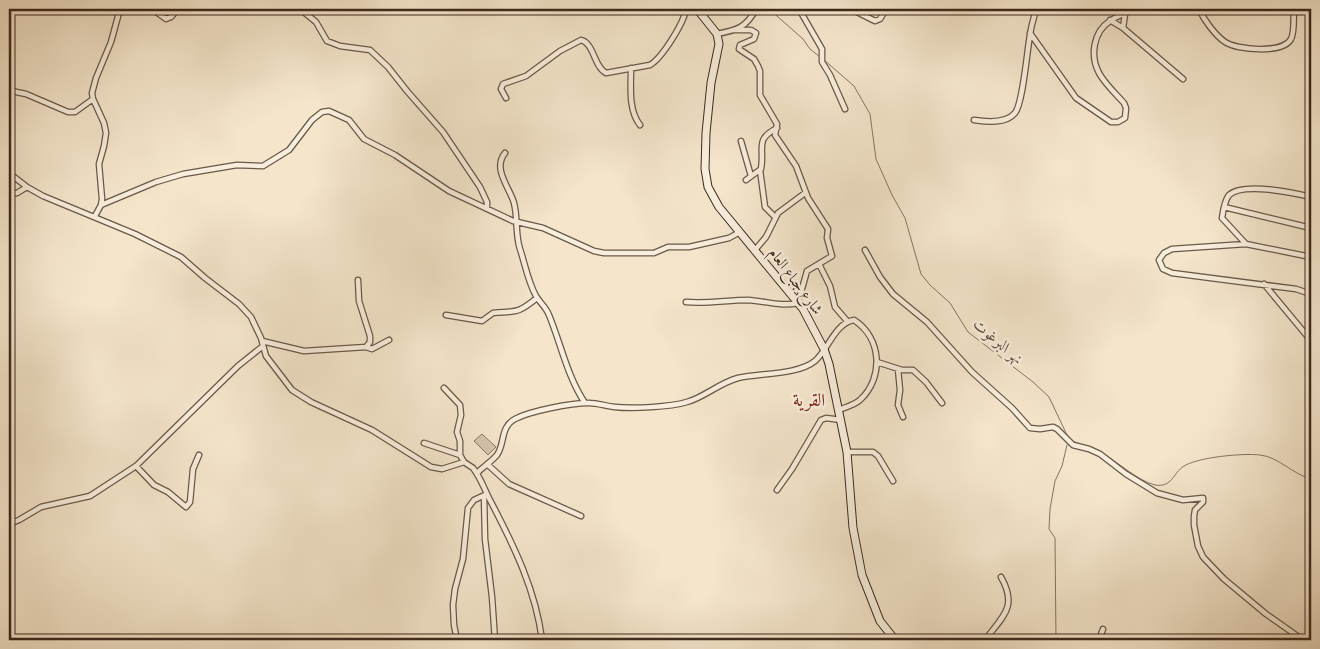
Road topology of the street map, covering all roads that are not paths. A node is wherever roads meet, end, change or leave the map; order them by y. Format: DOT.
graph roads {
  1 [pos="120,9"];
  2 [pos="152,9"];
  3 [pos="178,9"];
  4 [pos="300,9"];
  5 [pos="686,9"];
  6 [pos="697,9"];
  7 [pos="756,9"];
  8 [pos="799,9"];
  9 [pos="851,9"];
  10 [pos="886,9"];
  11 [pos="1036,9"];
  12 [pos="1134,9"];
  13 [pos="1199,9"];
  14 [pos="1294,9"];
  15 [pos="1125,14"];
  16 [pos="1110,20"];
  17 [pos="1123,28"];
  18 [pos="734,30"];
  19 [pos="1030,33"];
  20 [pos="717,34"];
  21 [pos="631,68"];
  22 [pos="1183,79"];
  23 [pos="9,88"];
  24 [pos="506,98"];
  25 [pos="93,99"];
  26 [pos="845,109"];
  27 [pos="974,120"];
  28 [pos="640,125"];
  29 [pos="776,128"];
  30 [pos="741,142"];
  31 [pos="505,154"];
  32 [pos="760,170"];
  33 [pos="9,173"];
  34 [pos="751,176"];
  35 [pos="746,180"];
  36 [pos="27,187"];
  37 [pos="805,193"];
  38 [pos="9,194"];
  39 [pos="1311,197"];
  40 [pos="101,205"];
  41 [pos="1224,207"];
  42 [pos="487,208"];
  43 [pos="95,216"];
  44 [pos="775,217"];
  45 [pos="517,222"];
  46 [pos="1311,228"];
  47 [pos="740,232"];
  48 [pos="1246,244"];
  49 [pos="755,250"];
  50 [pos="865,250"];
  51 [pos="1311,258"];
  52 [pos="819,264"];
  53 [pos="358,280"];
  54 [pos="1264,284"];
  55 [pos="1311,294"];
  56 [pos="537,298"];
  57 [pos="686,302"];
  58 [pos="798,304"];
  59 [pos="446,315"];
  60 [pos="848,322"];
  61 [pos="1308,337"];
  62 [pos="389,340"];
  63 [pos="262,343"];
  64 [pos="366,347"];
  65 [pos="824,349"];
  66 [pos="815,360"];
  67 [pos="827,360"];
  68 [pos="877,362"];
  69 [pos="898,370"];
  70 [pos="444,388"];
  71 [pos="585,403"];
  72 [pos="942,403"];
  73 [pos="839,410"];
  74 [pos="903,417"];
  75 [pos="840,420"];
  76 [pos="424,443"];
  77 [pos="847,452"];
  78 [pos="199,455"];
  79 [pos="460,455"];
  80 [pos="464,462"];
  81 [pos="487,464"];
  82 [pos="136,466"];
  83 [pos="477,473"];
  84 [pos="893,481"];
  85 [pos="777,490"];
  86 [pos="485,495"];
  87 [pos="581,516"];
  88 [pos="9,524"];
  89 [pos="1001,577"];
  90 [pos="1103,628"];
  91 [pos="457,640"];
  92 [pos="495,640"];
  93 [pos="542,640"];
  94 [pos="895,640"];
  95 [pos="985,640"];
  96 [pos="1099,640"];
  97 [pos="1303,640"];
  1 -- 25 [label="street"];
  2 -- 3 [label="street"];
  4 -- 42 [label="street"];
  5 -- 21 [label="street"];
  6 -- 20 [label="main road"];
  7 -- 18 [label="street"];
  8 -- 26 [label="street"];
  9 -- 10 [label="street"];
  11 -- 19 [label="street"];
  12 -- 15 [label="street"];
  13 -- 14 [label="street"];
  15 -- 16 [label="street"];
  15 -- 17 [label="street"];
  16 -- 17 [label="street"];
  16 -- 19 [label="street"];
  17 -- 22 [label="street"];
  18 -- 20 [label="street"];
  18 -- 29 [label="street"];
  19 -- 27 [label="street"];
  20 -- 47 [label="main road, شارع جباع العام"];
  21 -- 24 [label="street"];
  21 -- 28 [label="street"];
  23 -- 25 [label="street"];
  25 -- 40 [label="street"];
  29 -- 32 [label="street"];
  29 -- 37 [label="street"];
  30 -- 34 [label="street"];
  31 -- 45 [label="street"];
  32 -- 34 [label="street"];
  32 -- 44 [label="street"];
  33 -- 36 [label="street"];
  34 -- 35 [label="street"];
  36 -- 38 [label="street"];
  36 -- 43 [label="street"];
  37 -- 44 [label="street"];
  37 -- 52 [label="street"];
  39 -- 41 [label="street"];
  40 -- 42 [label="street"];
  40 -- 43 [label="street"];
  41 -- 46 [label="street"];
  41 -- 48 [label="street"];
  42 -- 45 [label="street"];
  43 -- 63 [label="street"];
  44 -- 49 [label="street"];
  45 -- 47 [label="street"];
  45 -- 56 [label="street"];
  47 -- 49 [label="main road, شارع جباع العام"];
  48 -- 51 [label="street"];
  48 -- 54 [label="street"];
  49 -- 58 [label="main road, شارع جباع العام"];
  50 -- 97 [label="street"];
  52 -- 58 [label="street"];
  52 -- 60 [label="street"];
  53 -- 64 [label="street"];
  54 -- 55 [label="street"];
  54 -- 61 [label="street"];
  56 -- 59 [label="street"];
  56 -- 71 [label="street"];
  57 -- 58 [label="street"];
  58 -- 65 [label="main road, شارع جباع العام"];
  60 -- 65 [label="street"];
  60 -- 68 [label="street"];
  62 -- 64 [label="street"];
  63 -- 64 [label="street"];
  63 -- 80 [label="street"];
  63 -- 82 [label="street"];
  65 -- 66 [label="street"];
  65 -- 67 [label="main road, شارع جباع العام"];
  66 -- 67 [label="street"];
  66 -- 71 [label="street"];
  67 -- 73 [label="main road, شارع جباع العام"];
  68 -- 69 [label="street"];
  68 -- 73 [label="street"];
  69 -- 72 [label="street"];
  69 -- 74 [label="street"];
  70 -- 79 [label="street"];
  71 -- 81 [label="street"];
  73 -- 75 [label="main road, شارع جباع العام"];
  75 -- 77 [label="main road, شارع جباع العام"];
  75 -- 85 [label="street"];
  76 -- 79 [label="street"];
  77 -- 84 [label="street"];
  77 -- 94 [label="main road, شارع جباع العام"];
  78 -- 82 [label="street"];
  79 -- 80 [label="street"];
  80 -- 83 [label="street"];
  81 -- 83 [label="street"];
  81 -- 87 [label="street"];
  82 -- 88 [label="street"];
  83 -- 86 [label="street"];
  86 -- 91 [label="street"];
  86 -- 92 [label="street"];
  86 -- 93 [label="street"];
  89 -- 95 [label="street"];
  90 -- 96 [label="street"];
}
